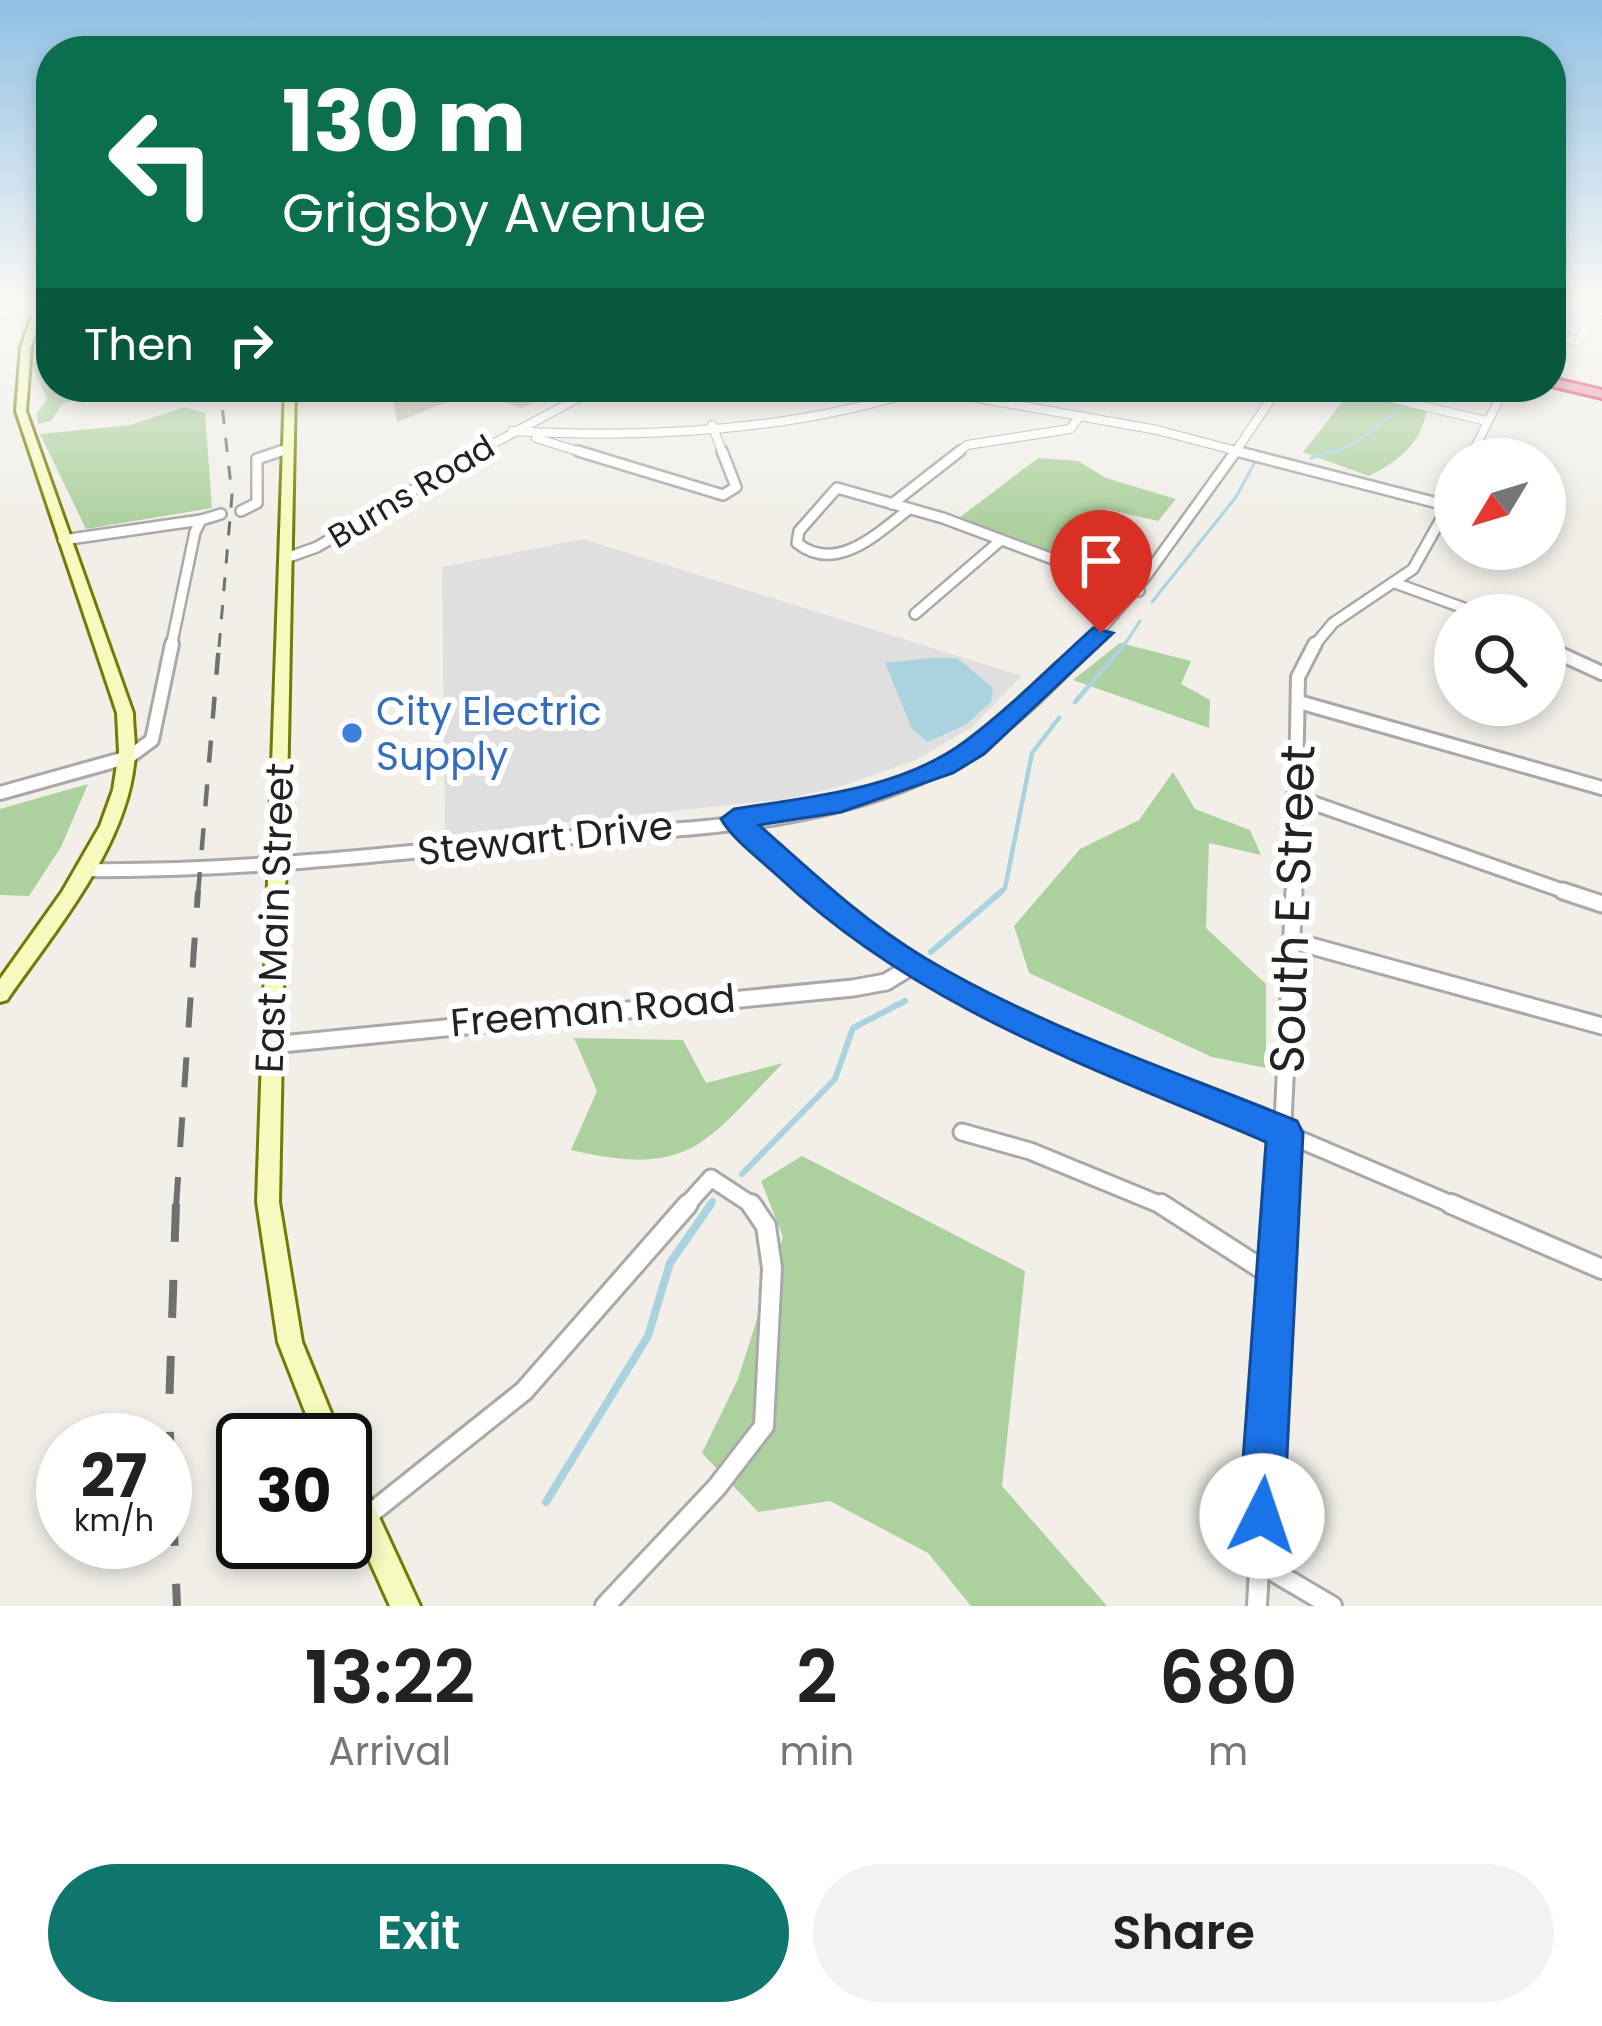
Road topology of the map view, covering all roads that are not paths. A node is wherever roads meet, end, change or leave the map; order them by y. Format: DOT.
graph roads {
  1 [pos="24,375"];
  2 [pos="1566,386"];
  3 [pos="1602,394"];
  4 [pos="290,402"];
  5 [pos="569,402"];
  6 [pos="874,402"];
  7 [pos="1002,402"];
  8 [pos="1269,402"];
  9 [pos="1405,402"];
  10 [pos="1497,402"];
  11 [pos="1080,416"];
  12 [pos="1486,422"];
  13 [pos="712,425"];
  14 [pos="512,431"];
  15 [pos="1479,438"];
  16 [pos="288,448"];
  17 [pos="1237,450"];
  18 [pos="1434,496"];
  19 [pos="892,504"];
  20 [pos="908,509"];
  21 [pos="241,511"];
  22 [pos="221,514"];
  23 [pos="201,520"];
  24 [pos="63,540"];
  25 [pos="1001,540"];
  26 [pos="1434,540"];
  27 [pos="286,558"];
  28 [pos="1395,583"];
  29 [pos="1139,591"];
  30 [pos="1434,597"];
  31 [pos="915,614"];
  32 [pos="1566,657"];
  33 [pos="1602,674"];
  34 [pos="1298,702"];
  35 [pos="129,757"];
  36 [pos="1602,788"];
  37 [pos="0,793"];
  38 [pos="1292,796"];
  39 [pos="734,819"];
  40 [pos="276,864"];
  41 [pos="83,870"];
  42 [pos="1602,904"];
  43 [pos="1293,941"];
  44 [pos="911,966"];
  45 [pos="0,994"];
  46 [pos="1602,1026"];
  47 [pos="269,1045"];
  48 [pos="962,1132"];
  49 [pos="1285,1133"];
  50 [pos="1602,1270"];
  51 [pos="1276,1278"];
  52 [pos="318,1413"];
  53 [pos="372,1512"];
  54 [pos="372,1533"];
  55 [pos="1258,1563"];
  56 [pos="405,1606"];
  57 [pos="604,1606"];
  58 [pos="1257,1606"];
  59 [pos="1332,1606"];
  1 -- 24 [label="street"];
  2 -- 3 [label="highway"];
  4 -- 16 [label="street, East Main Street"];
  5 -- 14 [label="street, Burns Road"];
  6 -- 13 [label="street"];
  7 -- 11 [label="street"];
  8 -- 17 [label="street, Stewart Drive"];
  9 -- 12 [label="street"];
  10 -- 12 [label="street"];
  11 -- 17 [label="street"];
  11 -- 19 [label="street"];
  12 -- 15 [label="street"];
  13 -- 14 [label="street"];
  13 -- 14 [label="street"];
  14 -- 27 [label="street, Burns Road"];
  16 -- 21 [label="street"];
  16 -- 27 [label="street, East Main Street"];
  17 -- 18 [label="street"];
  17 -- 29 [label="street, Stewart Drive"];
  19 -- 20 [label="street"];
  19 -- 20 [label="street"];
  20 -- 25 [label="street"];
  22 -- 23 [label="street"];
  23 -- 24 [label="street"];
  23 -- 35 [label="street"];
  24 -- 35 [label="street"];
  25 -- 29 [label="street"];
  25 -- 31 [label="street"];
  26 -- 28 [label="street, South E Street"];
  27 -- 40 [label="street, East Main Street"];
  28 -- 30 [label="street"];
  28 -- 34 [label="street, South E Street"];
  29 -- 39 [label="street, Stewart Drive"];
  32 -- 33 [label="street"];
  34 -- 36 [label="street"];
  34 -- 38 [label="street, South E Street"];
  35 -- 37 [label="street"];
  35 -- 41 [label="street"];
  38 -- 42 [label="street"];
  38 -- 43 [label="street, South E Street"];
  39 -- 40 [label="street, Stewart Drive"];
  39 -- 44 [label="street"];
  40 -- 41 [label="street, Stewart Drive"];
  40 -- 47 [label="street, East Main Street"];
  41 -- 45 [label="street"];
  43 -- 46 [label="street"];
  43 -- 49 [label="street, South E Street"];
  44 -- 47 [label="street, Freeman Road"];
  44 -- 49 [label="street"];
  47 -- 52 [label="street, East Main Street"];
  48 -- 51 [label="street"];
  49 -- 50 [label="street"];
  49 -- 51 [label="street, South E Street"];
  51 -- 55 [label="street, South E Street"];
  53 -- 57 [label="street"];
  54 -- 56 [label="street"];
  55 -- 58 [label="street, South E Street"];
  55 -- 59 [label="street"];
}
